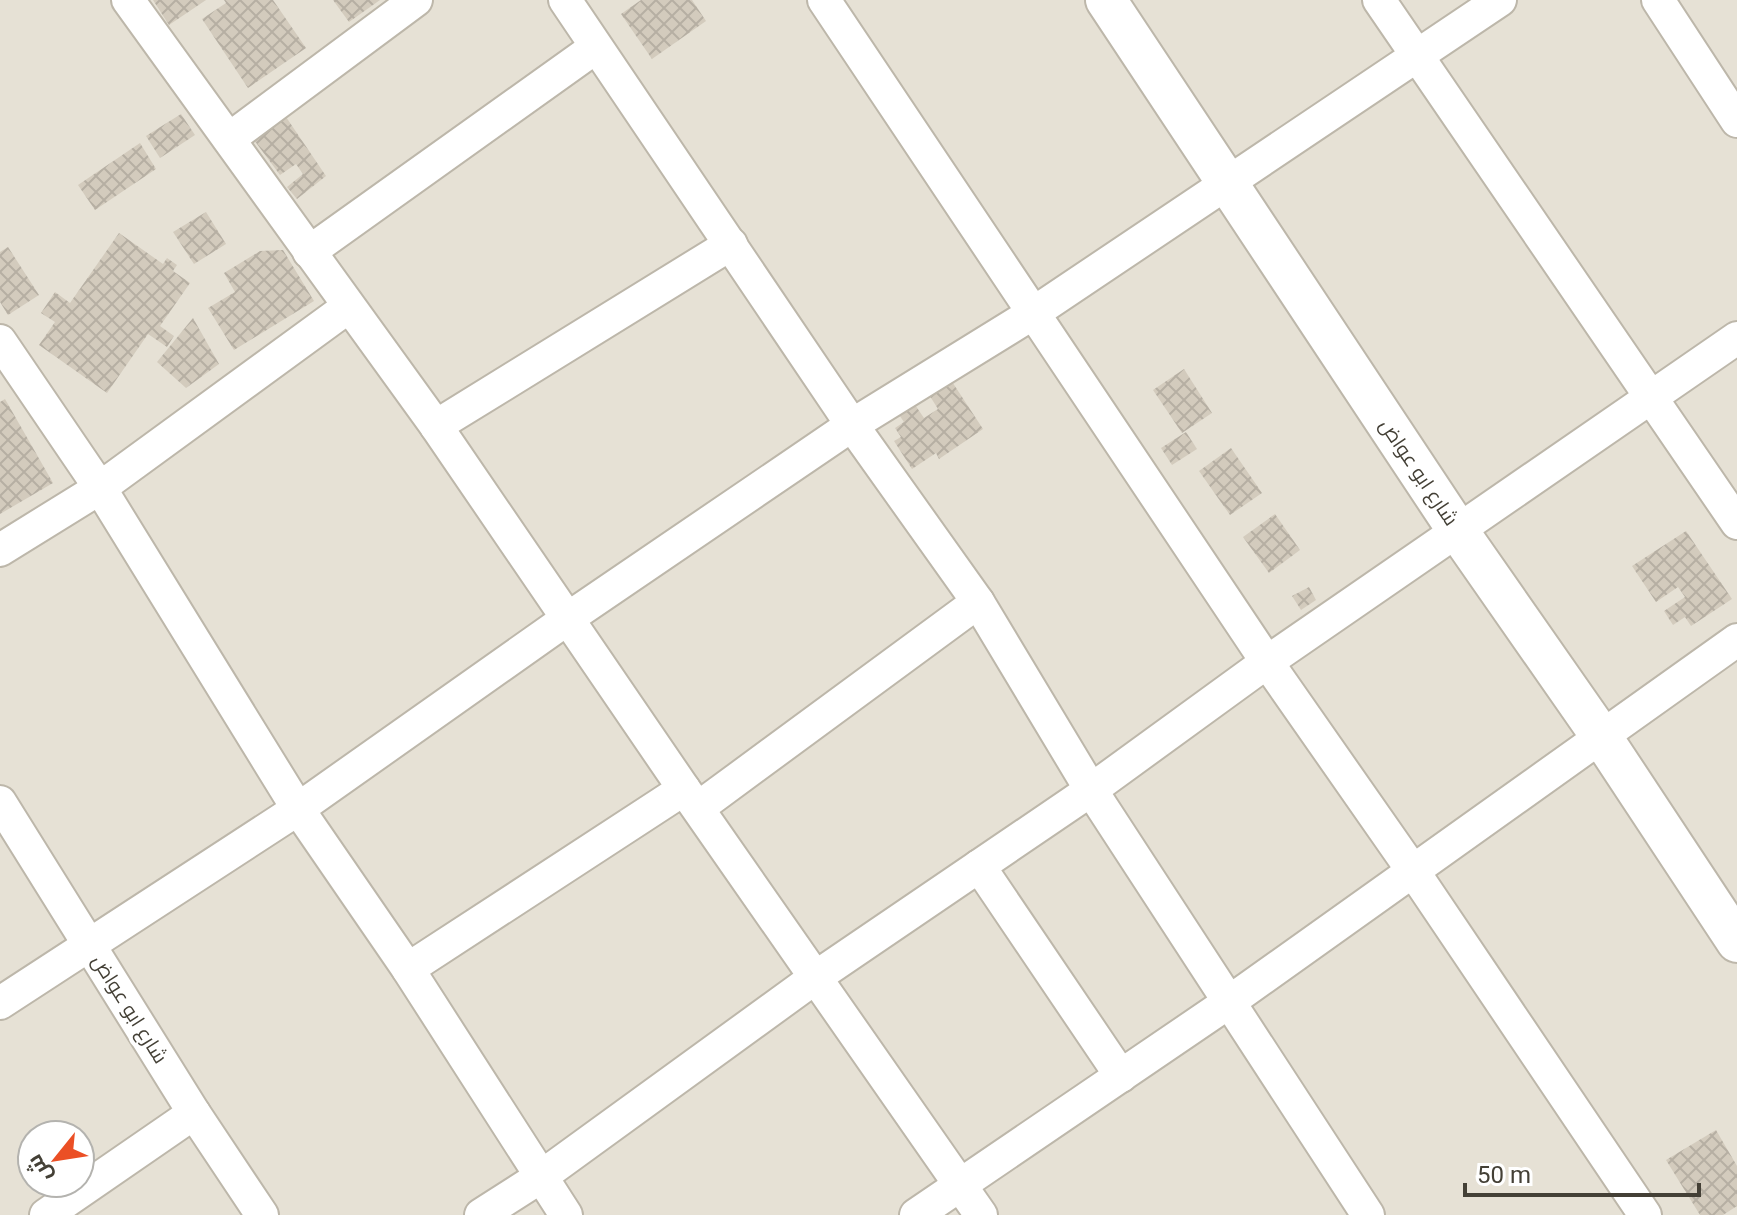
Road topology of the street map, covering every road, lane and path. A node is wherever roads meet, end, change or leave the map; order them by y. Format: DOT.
graph roads {
  1 [pos="128,0"];
  2 [pos="416,0"];
  3 [pos="565,0"];
  4 [pos="824,0"];
  5 [pos="1106,0"];
  6 [pos="1379,0"];
  7 [pos="1500,0"];
  8 [pos="1658,0"];
  9 [pos="596,47"];
  10 [pos="1418,55"];
  11 [pos="1737,121"];
  12 [pos="229,139"];
  13 [pos="1228,183"];
  14 [pos="731,244"];
  15 [pos="309,252"];
  16 [pos="348,307"];
  17 [pos="1035,312"];
  18 [pos="1737,338"];
  19 [pos="0,341"];
  20 [pos="1651,395"];
  21 [pos="852,425"];
  22 [pos="436,426"];
  23 [pos="100,488"];
  24 [pos="1737,523"];
  25 [pos="1458,531"];
  26 [pos="0,550"];
  27 [pos="978,602"];
  28 [pos="567,619"];
  29 [pos="1737,640"];
  30 [pos="1267,662"];
  31 [pos="1601,736"];
  32 [pos="1091,790"];
  33 [pos="691,798"];
  34 [pos="0,802"];
  35 [pos="298,809"];
  36 [pos="979,866"];
  37 [pos="1413,871"];
  38 [pos="1737,942"];
  39 [pos="91,945"];
  40 [pos="408,969"];
  41 [pos="816,977"];
  42 [pos="1229,1002"];
  43 [pos="0,1003"];
  44 [pos="1121,1076"];
  45 [pos="194,1113"];
  46 [pos="542,1176"];
  47 [pos="960,1184"];
  48 [pos="46,1215"];
  49 [pos="262,1215"];
  50 [pos="481,1215"];
  51 [pos="566,1215"];
  52 [pos="916,1215"];
  53 [pos="981,1215"];
  54 [pos="1368,1215"];
  55 [pos="1645,1215"];
  1 -- 12 [label="street"];
  2 -- 12 [label="street"];
  3 -- 9 [label="street"];
  4 -- 17 [label="street"];
  5 -- 13 [label="street, شارع ابو عواض"];
  6 -- 10 [label="street"];
  7 -- 10 [label="street"];
  8 -- 11 [label="street"];
  9 -- 14 [label="street"];
  9 -- 15 [label="street"];
  10 -- 13 [label="street"];
  10 -- 20 [label="street"];
  12 -- 15 [label="street"];
  13 -- 17 [label="street"];
  13 -- 25 [label="street, شارع ابو عواض"];
  14 -- 21 [label="street"];
  14 -- 22 [label="street"];
  15 -- 16 [label="street"];
  16 -- 22 [label="street"];
  16 -- 23 [label="street"];
  17 -- 21 [label="street"];
  17 -- 30 [label="street"];
  18 -- 20 [label="street"];
  19 -- 23 [label="street"];
  20 -- 24 [label="street"];
  20 -- 25 [label="street"];
  21 -- 27 [label="street"];
  21 -- 28 [label="street"];
  22 -- 28 [label="street"];
  23 -- 26 [label="street"];
  23 -- 35 [label="street"];
  25 -- 30 [label="street"];
  25 -- 31 [label="street, شارع ابو عواض"];
  27 -- 32 [label="street"];
  27 -- 33 [label="street"];
  28 -- 33 [label="street"];
  28 -- 35 [label="street"];
  29 -- 31 [label="street"];
  30 -- 32 [label="street"];
  30 -- 37 [label="street"];
  31 -- 37 [label="street"];
  31 -- 38 [label="street, شارع ابو عواض"];
  32 -- 36 [label="street"];
  32 -- 42 [label="street"];
  33 -- 40 [label="street"];
  33 -- 41 [label="street"];
  34 -- 39 [label="street, شارع ابو عواض"];
  35 -- 39 [label="street"];
  35 -- 40 [label="street"];
  36 -- 41 [label="street"];
  36 -- 44 [label="street"];
  37 -- 42 [label="street"];
  37 -- 55 [label="street"];
  39 -- 43 [label="street"];
  39 -- 45 [label="street, شارع ابو عواض"];
  40 -- 46 [label="street"];
  41 -- 46 [label="street"];
  41 -- 47 [label="street"];
  42 -- 44 [label="street"];
  42 -- 54 [label="street"];
  44 -- 47 [label="street"];
  45 -- 48 [label="street"];
  45 -- 49 [label="street, شارع ابو عواض"];
  46 -- 50 [label="street"];
  46 -- 51 [label="street"];
  47 -- 52 [label="street"];
  47 -- 53 [label="street"];
}
